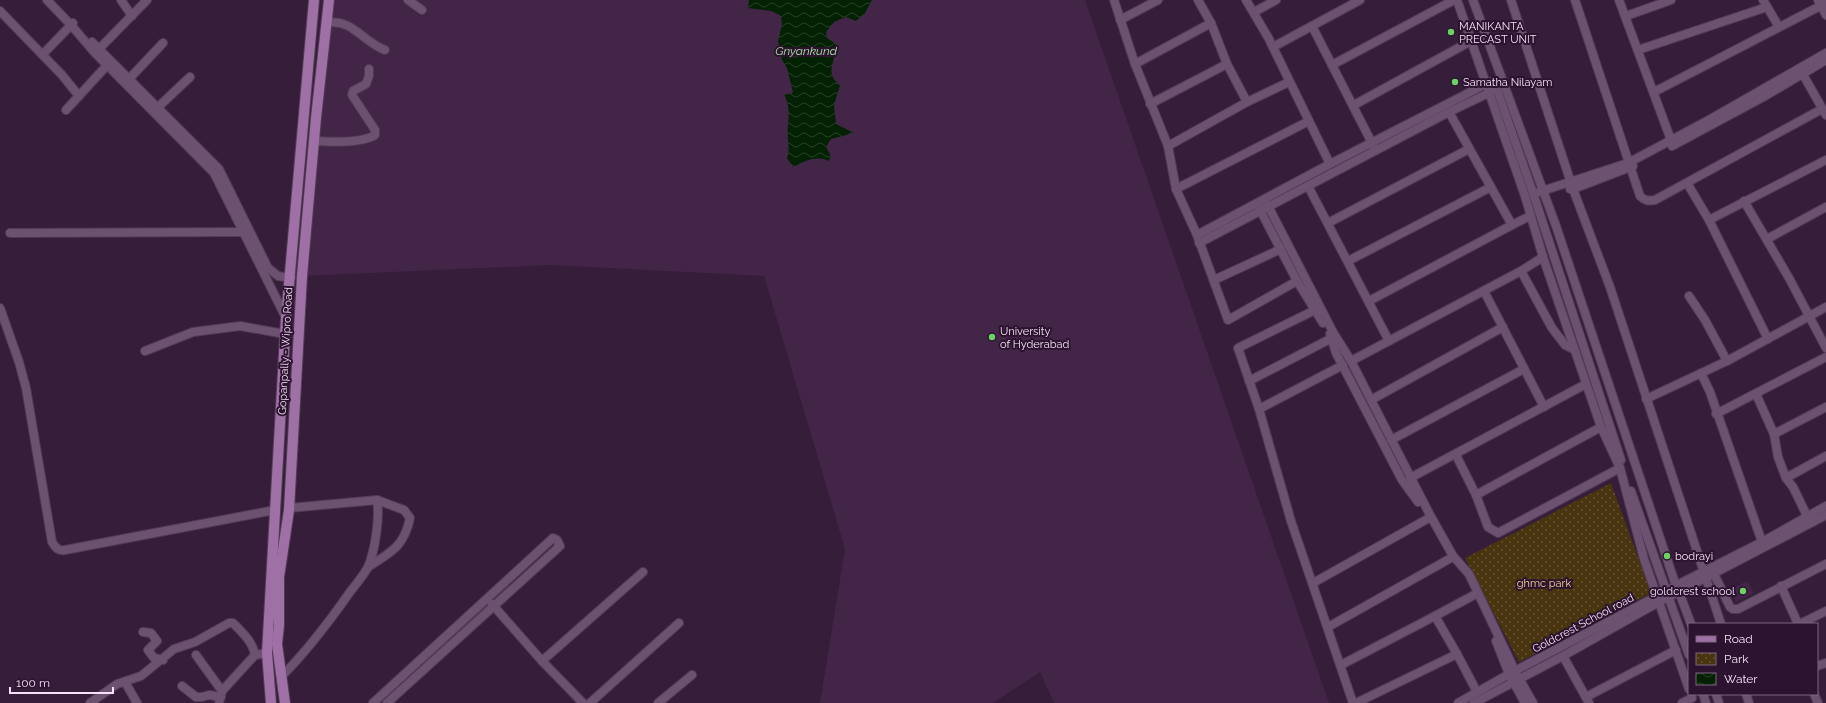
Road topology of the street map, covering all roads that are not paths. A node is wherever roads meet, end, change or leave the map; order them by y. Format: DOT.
graph roads {
  1 [pos="47,0"];
  2 [pos="51,0"];
  3 [pos="121,0"];
  4 [pos="147,0"];
  5 [pos="314,0"];
  6 [pos="329,0"];
  7 [pos="408,0"];
  8 [pos="1114,0"];
  9 [pos="1158,0"];
  10 [pos="1198,0"];
  11 [pos="1246,0"];
  12 [pos="1250,0"];
  13 [pos="1276,0"];
  14 [pos="1360,0"];
  15 [pos="1454,0"];
  16 [pos="1457,0"];
  17 [pos="1473,0"];
  18 [pos="1512,0"];
  19 [pos="1575,0"];
  20 [pos="1619,0"];
  21 [pos="1671,0"];
  22 [pos="1765,3"];
  23 [pos="1821,3"];
  24 [pos="422,10"];
  25 [pos="0,11"];
  26 [pos="1256,11"];
  27 [pos="1826,15"];
  28 [pos="132,16"];
  29 [pos="1626,16"];
  30 [pos="1120,20"];
  31 [pos="326,22"];
  32 [pos="1211,23"];
  33 [pos="72,24"];
  34 [pos="1312,26"];
  35 [pos="1779,27"];
  36 [pos="1471,41"];
  37 [pos="164,43"];
  38 [pos="1274,47"];
  39 [pos="99,49"];
  40 [pos="385,50"];
  41 [pos="1638,50"];
  42 [pos="1826,53"];
  43 [pos="43,54"];
  44 [pos="1826,60"];
  45 [pos="109,64"];
  46 [pos="1135,64"];
  47 [pos="1227,64"];
  48 [pos="1332,65"];
  49 [pos="369,69"];
  50 [pos="1801,72"];
  51 [pos="190,78"];
  52 [pos="129,79"];
  53 [pos="1289,82"];
  54 [pos="1494,85"];
  55 [pos="1654,92"];
  56 [pos="79,96"];
  57 [pos="1247,102"];
  58 [pos="1150,104"];
  59 [pos="1354,105"];
  60 [pos="66,110"];
  61 [pos="155,110"];
  62 [pos="1449,112"];
  63 [pos="1824,112"];
  64 [pos="303,116"];
  65 [pos="316,118"];
  66 [pos="1309,121"];
  67 [pos="302,130"];
  68 [pos="315,131"];
  69 [pos="1671,140"];
  70 [pos="315,141"];
  71 [pos="1372,143"];
  72 [pos="1168,146"];
  73 [pos="1469,149"];
  74 [pos="1376,151"];
  75 [pos="1826,160"];
  76 [pos="1332,163"];
  77 [pos="1629,166"];
  78 [pos="1335,172"];
  79 [pos="1687,183"];
  80 [pos="1573,185"];
  81 [pos="1308,186"];
  82 [pos="1491,187"];
  83 [pos="1176,189"];
  84 [pos="1544,191"];
  85 [pos="1529,194"];
  86 [pos="1744,201"];
  87 [pos="1263,205"];
  88 [pos="1826,207"];
  89 [pos="1530,216"];
  90 [pos="1709,220"];
  91 [pos="1328,223"];
  92 [pos="1512,225"];
  93 [pos="244,232"];
  94 [pos="10,233"];
  95 [pos="1198,239"];
  96 [pos="1766,239"];
  97 [pos="1281,249"];
  98 [pos="1543,257"];
  99 [pos="1348,261"];
  100 [pos="1521,271"];
  101 [pos="291,278"];
  102 [pos="1214,280"];
  103 [pos="1297,281"];
  104 [pos="1484,291"];
  105 [pos="1689,296"];
  106 [pos="1369,301"];
  107 [pos="1826,307"];
  108 [pos="0,308"];
  109 [pos="1315,310"];
  110 [pos="1810,317"];
  111 [pos="286,318"];
  112 [pos="1503,327"];
  113 [pos="285,334"];
  114 [pos="1332,338"];
  115 [pos="1768,339"];
  116 [pos="1389,340"];
  117 [pos="1826,348"];
  118 [pos="1576,350"];
  119 [pos="145,351"];
  120 [pos="1340,351"];
  121 [pos="1826,357"];
  122 [pos="1727,361"];
  123 [pos="1347,363"];
  124 [pos="1524,369"];
  125 [pos="1701,373"];
  126 [pos="1249,382"];
  127 [pos="1586,384"];
  128 [pos="1756,394"];
  129 [pos="1646,399"];
  130 [pos="1371,400"];
  131 [pos="1544,407"];
  132 [pos="1826,407"];
  133 [pos="1259,409"];
  134 [pos="1716,414"];
  135 [pos="1601,427"];
  136 [pos="1774,434"];
  137 [pos="1391,440"];
  138 [pos="1456,454"];
  139 [pos="1826,456"];
  140 [pos="1620,468"];
  141 [pos="1410,478"];
  142 [pos="1786,478"];
  143 [pos="1476,495"];
  144 [pos="377,500"];
  145 [pos="1826,506"];
  146 [pos="289,508"];
  147 [pos="275,510"];
  148 [pos="1826,515"];
  149 [pos="1429,518"];
  150 [pos="1809,520"];
  151 [pos="1762,542"];
  152 [pos="1451,558"];
  153 [pos="1826,564"];
  154 [pos="368,567"];
  155 [pos="643,572"];
  156 [pos="1714,574"];
  157 [pos="1704,575"];
  158 [pos="1313,583"];
  159 [pos="1781,586"];
  160 [pos="1678,589"];
  161 [pos="1476,594"];
  162 [pos="1667,594"];
  163 [pos="487,599"];
  164 [pos="1658,599"];
  165 [pos="494,606"];
  166 [pos="1826,611"];
  167 [pos="1435,616"];
  168 [pos="679,623"];
  169 [pos="1691,623"];
  170 [pos="1721,623"];
  171 [pos="1799,623"];
  172 [pos="1801,623"];
  173 [pos="1328,627"];
  174 [pos="143,632"];
  175 [pos="1676,650"];
  176 [pos="1688,652"];
  177 [pos="267,653"];
  178 [pos="1457,654"];
  179 [pos="196,655"];
  180 [pos="255,655"];
  181 [pos="1563,656"];
  182 [pos="163,660"];
  183 [pos="542,660"];
  184 [pos="1341,665"];
  185 [pos="1512,672"];
  186 [pos="692,675"];
  187 [pos="281,677"];
  188 [pos="1517,680"];
  189 [pos="125,682"];
  190 [pos="182,686"];
  191 [pos="1688,686"];
  192 [pos="1477,692"];
  193 [pos="221,697"];
  194 [pos="1692,698"];
  195 [pos="1587,700"];
  196 [pos="94,702"];
  197 [pos="137,703"];
  198 [pos="271,703"];
  199 [pos="285,703"];
  200 [pos="372,703"];
  201 [pos="387,703"];
  202 [pos="583,703"];
  203 [pos="590,703"];
  204 [pos="658,703"];
  205 [pos="1355,703"];
  206 [pos="1458,703"];
  207 [pos="1474,703"];
  208 [pos="1525,703"];
  209 [pos="1533,703"];
  210 [pos="1682,703"];
  1 -- 33 [label="street"];
  2 -- 33 [label="street"];
  3 -- 28 [label="street"];
  4 -- 28 [label="street"];
  5 -- 64 [label="main road, Gopanpally - Wipro Road"];
  6 -- 31 [label="main road, Gopanpally - Wipro Road"];
  7 -- 24 [label="street"];
  8 -- 30 [label="street"];
  9 -- 30 [label="street"];
  10 -- 32 [label="street"];
  11 -- 38 [label="street"];
  12 -- 26 [label="street"];
  13 -- 26 [label="street"];
  14 -- 34 [label="street"];
  15 -- 48 [label="street"];
  16 -- 36 [label="street"];
  17 -- 54 [label="street"];
  18 -- 80 [label="street"];
  19 -- 77 [label="street"];
  20 -- 29 [label="street"];
  21 -- 29 [label="street"];
  22 -- 35 [label="street"];
  22 -- 41 [label="street"];
  23 -- 27 [label="street"];
  23 -- 35 [label="street"];
  25 -- 43 [label="street"];
  26 -- 38 [label="street"];
  28 -- 39 [label="street"];
  29 -- 41 [label="street"];
  30 -- 46 [label="street"];
  31 -- 40 [label="street"];
  31 -- 65 [label="main road, Gopanpally - Wipro Road"];
  32 -- 46 [label="street"];
  32 -- 47 [label="street"];
  33 -- 39 [label="street"];
  33 -- 43 [label="street"];
  33 -- 45 [label="street"];
  34 -- 38 [label="street"];
  34 -- 48 [label="street"];
  35 -- 55 [label="street"];
  36 -- 54 [label="street"];
  36 -- 59 [label="street"];
  37 -- 52 [label="street"];
  38 -- 53 [label="street"];
  38 -- 76 [label="street"];
  39 -- 45 [label="street"];
  41 -- 55 [label="street"];
  42 -- 50 [label="street"];
  43 -- 56 [label="street"];
  44 -- 50 [label="street"];
  45 -- 52 [label="street"];
  45 -- 56 [label="street"];
  45 -- 61 [label="street"];
  46 -- 58 [label="street"];
  47 -- 57 [label="street"];
  47 -- 58 [label="street"];
  48 -- 59 [label="street"];
  49 -- 70 [label="street"];
  50 -- 63 [label="street"];
  50 -- 69 [label="street"];
  50 -- 77 [label="street"];
  51 -- 61 [label="street"];
  52 -- 61 [label="street"];
  53 -- 57 [label="street"];
  53 -- 66 [label="street"];
  54 -- 62 [label="street"];
  54 -- 71 [label="street"];
  54 -- 84 [label="street"];
  54 -- 85 [label="street"];
  55 -- 69 [label="street"];
  56 -- 60 [label="street"];
  57 -- 72 [label="street"];
  58 -- 72 [label="street"];
  59 -- 71 [label="street"];
  61 -- 93 [label="street"];
  61 -- 101 [label="street"];
  62 -- 73 [label="street"];
  62 -- 74 [label="street"];
  63 -- 79 [label="street"];
  64 -- 65 [label="main road"];
  64 -- 67 [label="main road, Gopanpally - Wipro Road"];
  65 -- 68 [label="main road, Gopanpally - Wipro Road"];
  66 -- 76 [label="street"];
  66 -- 83 [label="street"];
  67 -- 68 [label="main road"];
  67 -- 101 [label="main road, Gopanpally - Wipro Road"];
  68 -- 70 [label="main road, Gopanpally - Wipro Road"];
  69 -- 77 [label="street"];
  70 -- 146 [label="main road, Gopanpally - Wipro Road"];
  71 -- 74 [label="street"];
  71 -- 76 [label="street"];
  72 -- 83 [label="street"];
  73 -- 82 [label="street"];
  73 -- 91 [label="street"];
  74 -- 78 [label="street"];
  75 -- 86 [label="street"];
  76 -- 78 [label="street"];
  76 -- 87 [label="street"];
  77 -- 79 [label="street"];
  77 -- 80 [label="street"];
  78 -- 81 [label="street"];
  79 -- 90 [label="street"];
  80 -- 84 [label="street"];
  80 -- 129 [label="street"];
  81 -- 87 [label="street"];
  81 -- 91 [label="street"];
  82 -- 92 [label="street"];
  82 -- 99 [label="street"];
  83 -- 95 [label="street"];
  84 -- 85 [label="street"];
  84 -- 160 [label="street"];
  85 -- 89 [label="street"];
  85 -- 162 [label="street"];
  86 -- 90 [label="street"];
  86 -- 96 [label="street"];
  87 -- 95 [label="street"];
  87 -- 97 [label="street"];
  87 -- 120 [label="street"];
  88 -- 96 [label="street"];
  89 -- 92 [label="street"];
  89 -- 98 [label="street"];
  90 -- 115 [label="street"];
  91 -- 99 [label="street"];
  92 -- 106 [label="street"];
  93 -- 94 [label="street"];
  93 -- 111 [label="street"];
  95 -- 102 [label="street"];
  96 -- 110 [label="street"];
  97 -- 102 [label="street"];
  97 -- 103 [label="street"];
  98 -- 100 [label="street"];
  98 -- 118 [label="street"];
  99 -- 106 [label="street"];
  100 -- 104 [label="street"];
  100 -- 118 [label="street"];
  101 -- 111 [label="main road, Gopanpally - Wipro Road"];
  102 -- 103 [label="street"];
  103 -- 109 [label="street"];
  104 -- 112 [label="street"];
  104 -- 116 [label="street"];
  105 -- 122 [label="street"];
  106 -- 116 [label="street"];
  107 -- 110 [label="street"];
  108 -- 147 [label="street"];
  109 -- 114 [label="street"];
  109 -- 126 [label="street"];
  110 -- 115 [label="street"];
  110 -- 117 [label="street"];
  111 -- 113 [label="main road, Gopanpally - Wipro Road"];
  112 -- 124 [label="street"];
  112 -- 130 [label="street"];
  113 -- 119 [label="street"];
  113 -- 147 [label="main road, Gopanpally - Wipro Road"];
  114 -- 120 [label="street"];
  114 -- 126 [label="street"];
  115 -- 122 [label="street"];
  116 -- 123 [label="street"];
  118 -- 127 [label="street"];
  120 -- 123 [label="street"];
  121 -- 128 [label="street"];
  122 -- 125 [label="street"];
  123 -- 130 [label="street"];
  123 -- 133 [label="street"];
  123 -- 149 [label="street"];
  124 -- 131 [label="street"];
  124 -- 137 [label="street"];
  125 -- 129 [label="street"];
  125 -- 134 [label="street"];
  126 -- 133 [label="street"];
  127 -- 131 [label="street"];
  127 -- 135 [label="street"];
  128 -- 134 [label="street"];
  128 -- 136 [label="street"];
  129 -- 157 [label="street"];
  130 -- 137 [label="street"];
  131 -- 138 [label="street"];
  132 -- 136 [label="street"];
  133 -- 158 [label="street"];
  134 -- 151 [label="street"];
  135 -- 140 [label="street"];
  135 -- 143 [label="street"];
  136 -- 142 [label="street"];
  137 -- 141 [label="street"];
  138 -- 141 [label="street"];
  138 -- 143 [label="street"];
  139 -- 142 [label="street"];
  140 -- 143 [label="street"];
  140 -- 164 [label="street"];
  141 -- 185 [label="street"];
  142 -- 150 [label="street"];
  144 -- 146 [label="street"];
  144 -- 154 [label="street"];
  144 -- 154 [label="street"];
  145 -- 150 [label="street"];
  146 -- 187 [label="main road, Gopanpally - Wipro Road"];
  147 -- 177 [label="main road, Gopanpally - Wipro Road"];
  148 -- 150 [label="street"];
  149 -- 152 [label="street"];
  149 -- 158 [label="street"];
  150 -- 151 [label="street"];
  150 -- 156 [label="street"];
  151 -- 157 [label="street"];
  152 -- 161 [label="street"];
  152 -- 173 [label="street"];
  153 -- 159 [label="street"];
  154 -- 187 [label="street"];
  155 -- 183 [label="street"];
  156 -- 157 [label="street"];
  156 -- 159 [label="street"];
  157 -- 160 [label="street, Goldcrest School road"];
  157 -- 170 [label="street"];
  158 -- 173 [label="street"];
  159 -- 171 [label="street"];
  160 -- 162 [label="street, Goldcrest School road"];
  160 -- 169 [label="street"];
  161 -- 167 [label="street"];
  161 -- 185 [label="street"];
  162 -- 164 [label="street, Goldcrest School road"];
  162 -- 176 [label="street"];
  163 -- 165 [label="street"];
  163 -- 165 [label="street"];
  163 -- 200 [label="street"];
  164 -- 175 [label="street"];
  164 -- 181 [label="street, Goldcrest School road"];
  164 -- 185 [label="street, Goldcrest School road"];
  165 -- 183 [label="street"];
  165 -- 201 [label="street"];
  166 -- 172 [label="street"];
  167 -- 178 [label="street"];
  167 -- 184 [label="street"];
  168 -- 203 [label="street"];
  173 -- 184 [label="street"];
  174 -- 182 [label="street"];
  175 -- 191 [label="street"];
  175 -- 195 [label="street"];
  177 -- 180 [label="street"];
  177 -- 198 [label="main road, Gopanpally - Wipro Road"];
  178 -- 192 [label="street"];
  178 -- 205 [label="street"];
  179 -- 193 [label="street"];
  180 -- 182 [label="street"];
  180 -- 193 [label="street"];
  181 -- 188 [label="street, Goldcrest School road"];
  181 -- 195 [label="street"];
  182 -- 189 [label="street"];
  183 -- 202 [label="street"];
  184 -- 205 [label="street"];
  185 -- 188 [label="street"];
  185 -- 192 [label="street, Goldcrest School road"];
  186 -- 204 [label="street"];
  187 -- 199 [label="main road, Gopanpally - Wipro Road"];
  188 -- 207 [label="street, Goldcrest School road"];
  188 -- 208 [label="street"];
  188 -- 209 [label="street"];
  189 -- 196 [label="street"];
  189 -- 197 [label="street"];
  190 -- 193 [label="street"];
  192 -- 206 [label="street, Goldcrest School road"];
  194 -- 210 [label="street"];
}
